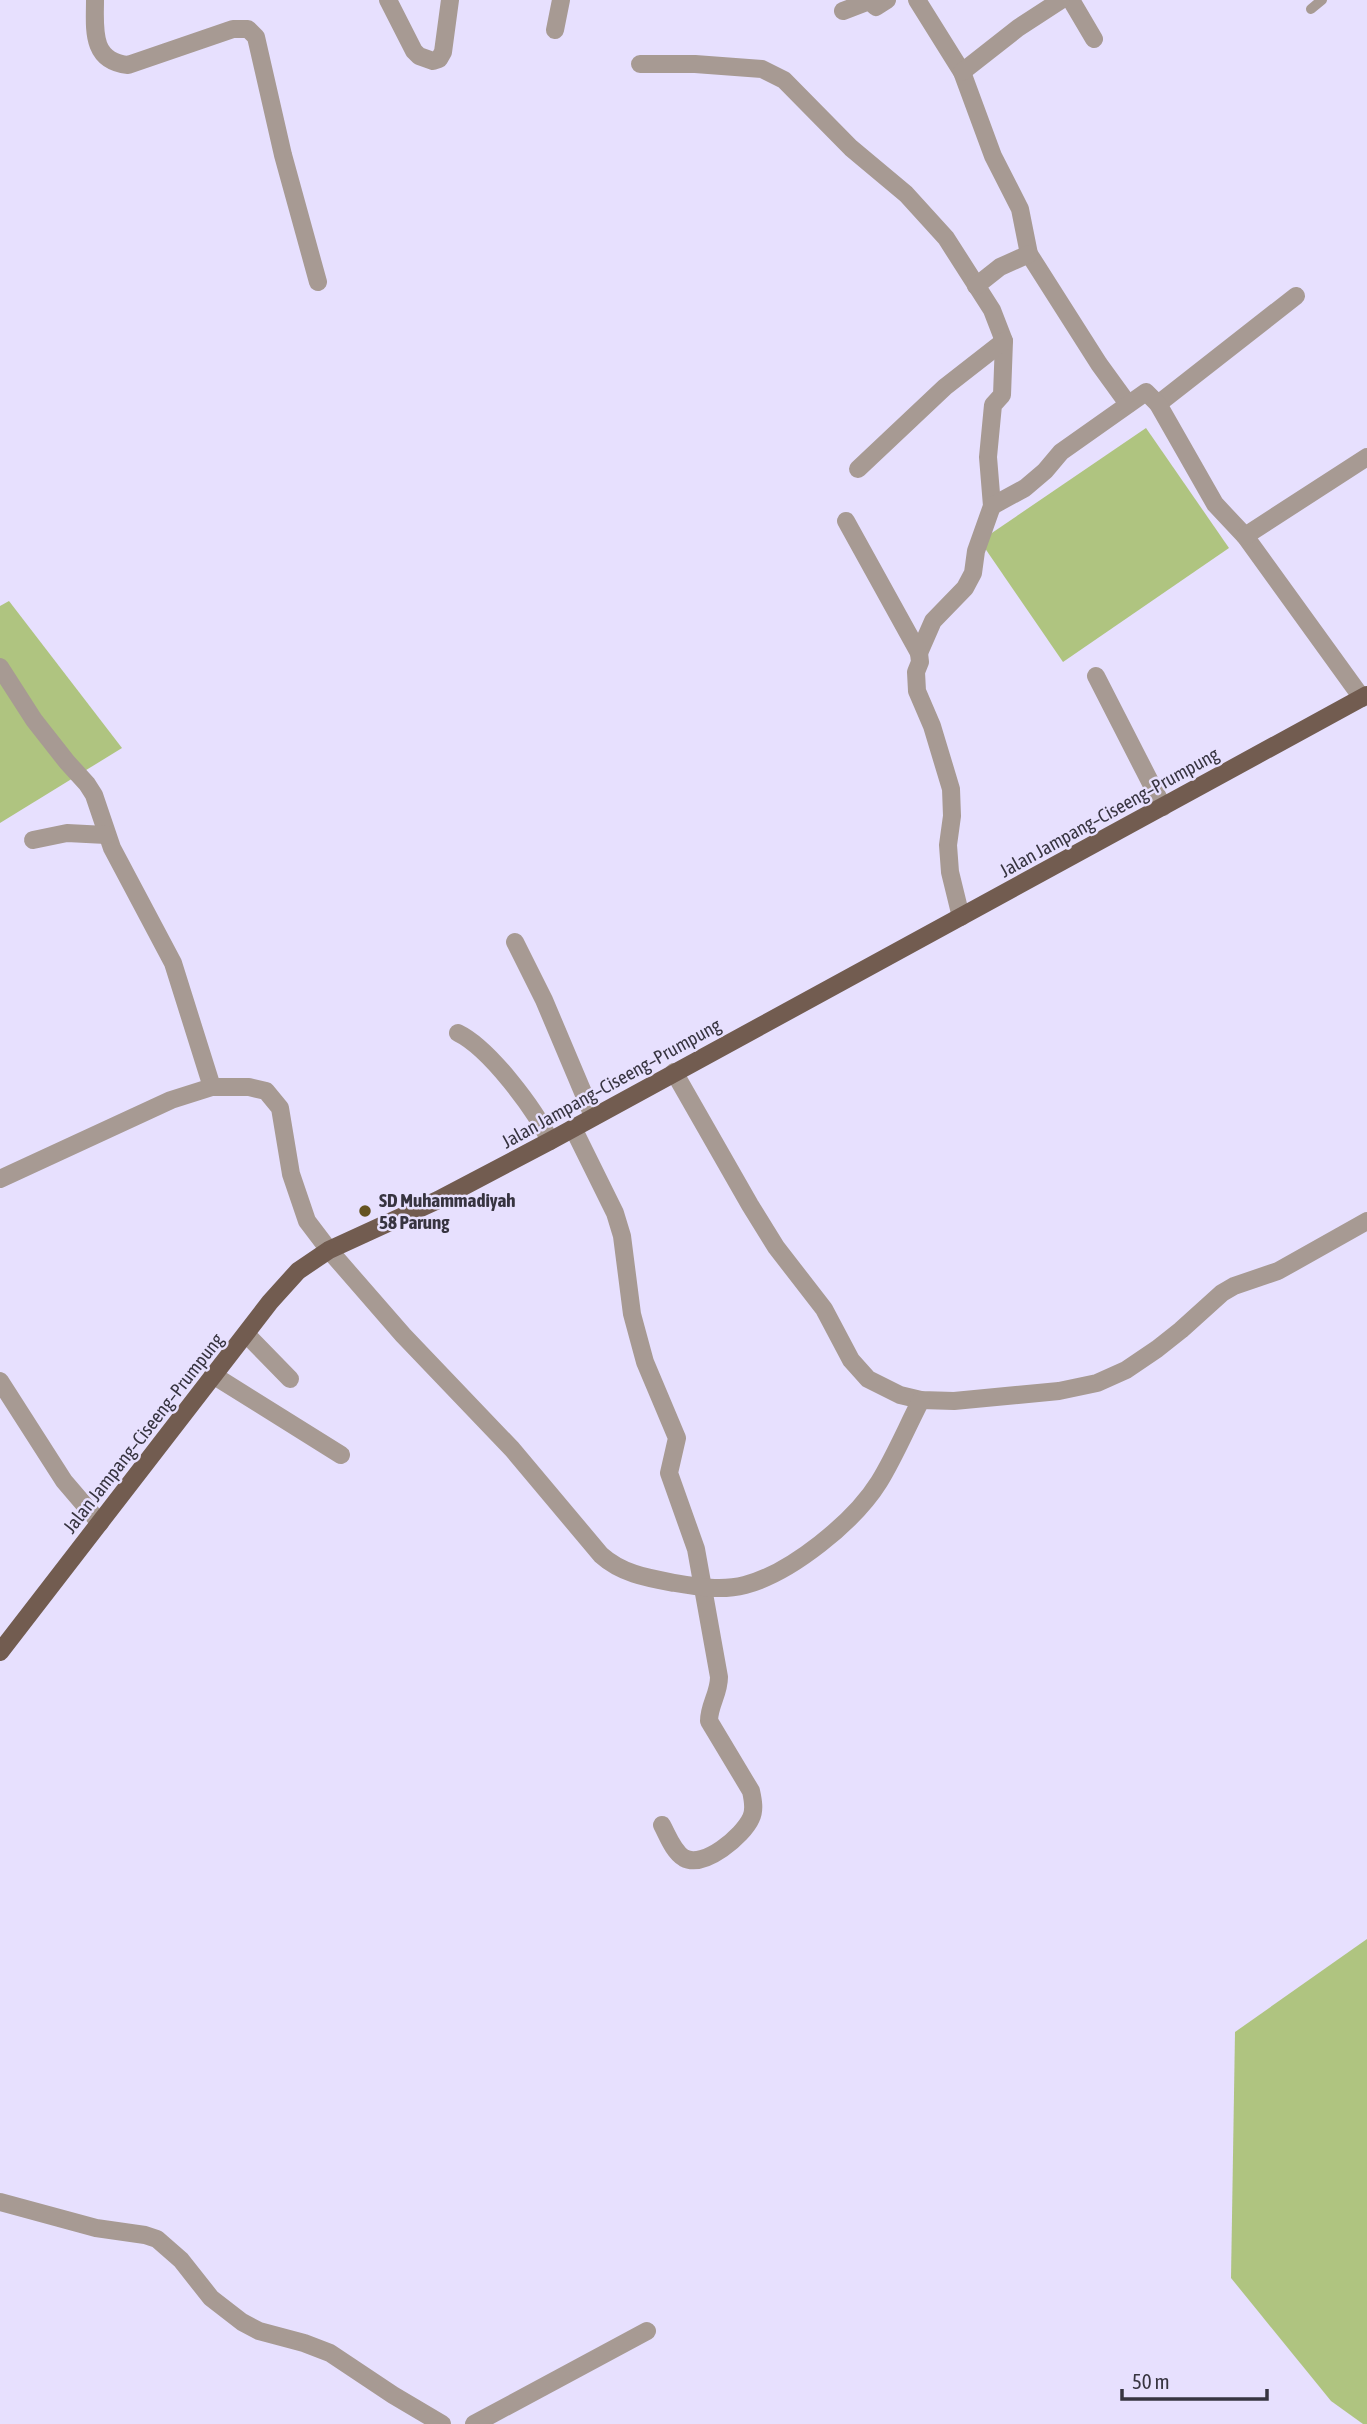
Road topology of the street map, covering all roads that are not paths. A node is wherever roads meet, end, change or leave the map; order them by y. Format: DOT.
graph roads {
  1 [pos="95,0"];
  2 [pos="388,0"];
  3 [pos="450,0"];
  4 [pos="561,0"];
  5 [pos="887,0"];
  6 [pos="916,0"];
  7 [pos="1061,0"];
  8 [pos="1071,0"];
  9 [pos="1322,0"];
  10 [pos="1311,9"];
  11 [pos="843,11"];
  12 [pos="555,30"];
  13 [pos="1094,38"];
  14 [pos="640,64"];
  15 [pos="962,72"];
  16 [pos="1028,254"];
  17 [pos="318,282"];
  18 [pos="976,286"];
  19 [pos="1296,296"];
  20 [pos="1003,341"];
  21 [pos="1128,404"];
  22 [pos="1158,404"];
  23 [pos="1367,457"];
  24 [pos="858,470"];
  25 [pos="992,506"];
  26 [pos="846,521"];
  27 [pos="1245,536"];
  28 [pos="919,653"];
  29 [pos="0,667"];
  30 [pos="1096,676"];
  31 [pos="1364,697"];
  32 [pos="1163,807"];
  33 [pos="106,835"];
  34 [pos="33,840"];
  35 [pos="961,917"];
  36 [pos="515,942"];
  37 [pos="458,1033"];
  38 [pos="674,1072"];
  39 [pos="212,1087"];
  40 [pos="593,1116"];
  41 [pos="573,1128"];
  42 [pos="550,1140"];
  43 [pos="0,1179"];
  44 [pos="1367,1221"];
  45 [pos="329,1250"];
  46 [pos="246,1334"];
  47 [pos="213,1376"];
  48 [pos="290,1379"];
  49 [pos="0,1381"];
  50 [pos="920,1401"];
  51 [pos="341,1455"];
  52 [pos="100,1523"];
  53 [pos="702,1588"];
  54 [pos="0,1652"];
  55 [pos="663,1825"];
  56 [pos="0,2202"];
  57 [pos="647,2331"];
  58 [pos="442,2424"];
  59 [pos="474,2424"];
  1 -- 17 [label="street"];
  2 -- 3 [label="street"];
  4 -- 12 [label="street"];
  5 -- 11 [label="street"];
  6 -- 15 [label="street"];
  7 -- 15 [label="street"];
  8 -- 13 [label="street"];
  9 -- 10 [label="lane"];
  14 -- 18 [label="street"];
  15 -- 16 [label="street"];
  16 -- 18 [label="street"];
  16 -- 21 [label="street"];
  18 -- 20 [label="street"];
  19 -- 22 [label="street"];
  20 -- 24 [label="street"];
  20 -- 25 [label="street"];
  21 -- 22 [label="street"];
  21 -- 25 [label="street"];
  22 -- 27 [label="street"];
  23 -- 27 [label="street"];
  25 -- 28 [label="street"];
  26 -- 28 [label="street"];
  27 -- 31 [label="street"];
  28 -- 35 [label="street"];
  29 -- 33 [label="street"];
  30 -- 32 [label="street"];
  31 -- 32 [label="main road, Jalan Jampang–Ciseeng–Prumpung"];
  32 -- 35 [label="main road, Jalan Jampang–Ciseeng–Prumpung"];
  33 -- 34 [label="street"];
  33 -- 39 [label="street"];
  35 -- 38 [label="main road, Jalan Jampang–Ciseeng–Prumpung"];
  36 -- 40 [label="street"];
  37 -- 42 [label="street"];
  38 -- 40 [label="main road, Jalan Jampang–Ciseeng–Prumpung"];
  38 -- 50 [label="street"];
  39 -- 43 [label="street"];
  39 -- 45 [label="street"];
  40 -- 41 [label="main road, Jalan Jampang–Ciseeng–Prumpung"];
  41 -- 42 [label="main road, Jalan Jampang–Ciseeng–Prumpung"];
  41 -- 53 [label="street"];
  42 -- 45 [label="main road, Jalan Jampang–Ciseeng–Prumpung"];
  44 -- 50 [label="street"];
  45 -- 46 [label="main road, Jalan Jampang–Ciseeng–Prumpung"];
  45 -- 53 [label="street"];
  46 -- 47 [label="main road, Jalan Jampang–Ciseeng–Prumpung"];
  46 -- 48 [label="street"];
  47 -- 51 [label="street"];
  47 -- 52 [label="main road, Jalan Jampang–Ciseeng–Prumpung"];
  49 -- 52 [label="street"];
  50 -- 53 [label="street"];
  52 -- 54 [label="main road, Jalan Jampang–Ciseeng–Prumpung"];
  53 -- 55 [label="street"];
  56 -- 58 [label="street"];
  57 -- 59 [label="street"];
}
